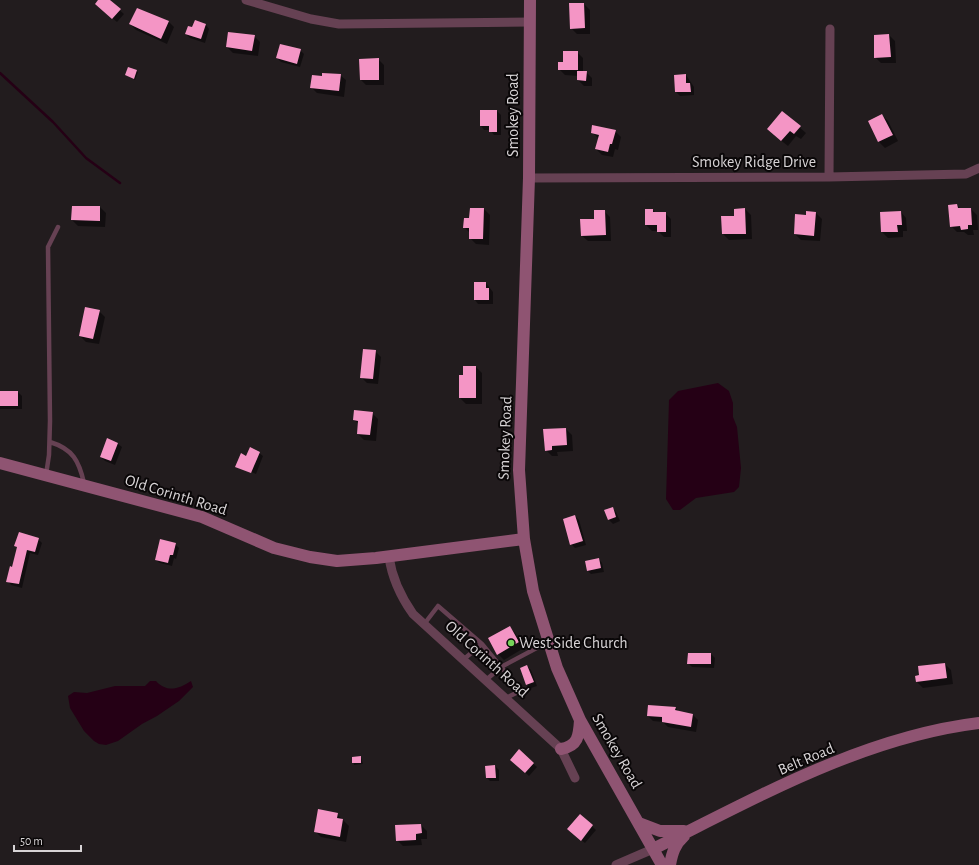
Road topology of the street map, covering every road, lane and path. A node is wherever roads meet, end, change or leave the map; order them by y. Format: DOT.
graph roads {
  1 [pos="246,0"];
  2 [pos="530,0"];
  3 [pos="530,22"];
  4 [pos="830,29"];
  5 [pos="979,168"];
  6 [pos="829,176"];
  7 [pos="529,178"];
  8 [pos="58,227"];
  9 [pos="50,442"];
  10 [pos="0,464"];
  11 [pos="46,475"];
  12 [pos="84,485"];
  13 [pos="524,539"];
  14 [pos="389,557"];
  15 [pos="425,623"];
  16 [pos="548,642"];
  17 [pos="482,644"];
  18 [pos="464,659"];
  19 [pos="501,667"];
  20 [pos="486,680"];
  21 [pos="506,698"];
  22 [pos="580,720"];
  23 [pos="979,723"];
  24 [pos="561,749"];
  25 [pos="575,778"];
  26 [pos="639,823"];
  27 [pos="691,830"];
  28 [pos="653,849"];
  29 [pos="616,865"];
  30 [pos="662,865"];
  31 [pos="670,865"];
  1 -- 3 [label="street"];
  2 -- 3 [label="street, Smokey Road"];
  3 -- 7 [label="street, Smokey Road"];
  4 -- 6 [label="street"];
  5 -- 6 [label="street, Smokey Ridge Drive"];
  6 -- 7 [label="street, Smokey Ridge Drive"];
  7 -- 13 [label="street, Smokey Road"];
  8 -- 9 [label="lane"];
  9 -- 11 [label="lane"];
  9 -- 12 [label="lane"];
  10 -- 11 [label="street, Old Corinth Road"];
  11 -- 12 [label="street, Old Corinth Road"];
  12 -- 14 [label="street, Old Corinth Road"];
  13 -- 14 [label="street, Old Corinth Road"];
  13 -- 16 [label="street, Smokey Road"];
  14 -- 15 [label="street, Old Corinth Road"];
  15 -- 17 [label="lane"];
  15 -- 18 [label="street, Old Corinth Road"];
  16 -- 19 [label="lane"];
  16 -- 22 [label="street, Smokey Road"];
  17 -- 18 [label="lane"];
  17 -- 19 [label="lane"];
  18 -- 20 [label="street, Old Corinth Road"];
  19 -- 20 [label="lane"];
  19 -- 21 [label="lane"];
  20 -- 21 [label="street, Old Corinth Road"];
  21 -- 24 [label="street, Old Corinth Road"];
  22 -- 24 [label="street"];
  22 -- 26 [label="street, Smokey Road"];
  23 -- 27 [label="street, Belt Road"];
  24 -- 25 [label="street, Old Corinth Road"];
  26 -- 27 [label="street"];
  26 -- 28 [label="street, Smokey Road"];
  27 -- 28 [label="street, Belt Road"];
  27 -- 31 [label="street"];
  28 -- 29 [label="street"];
  28 -- 30 [label="street, Smokey Road"];
}
